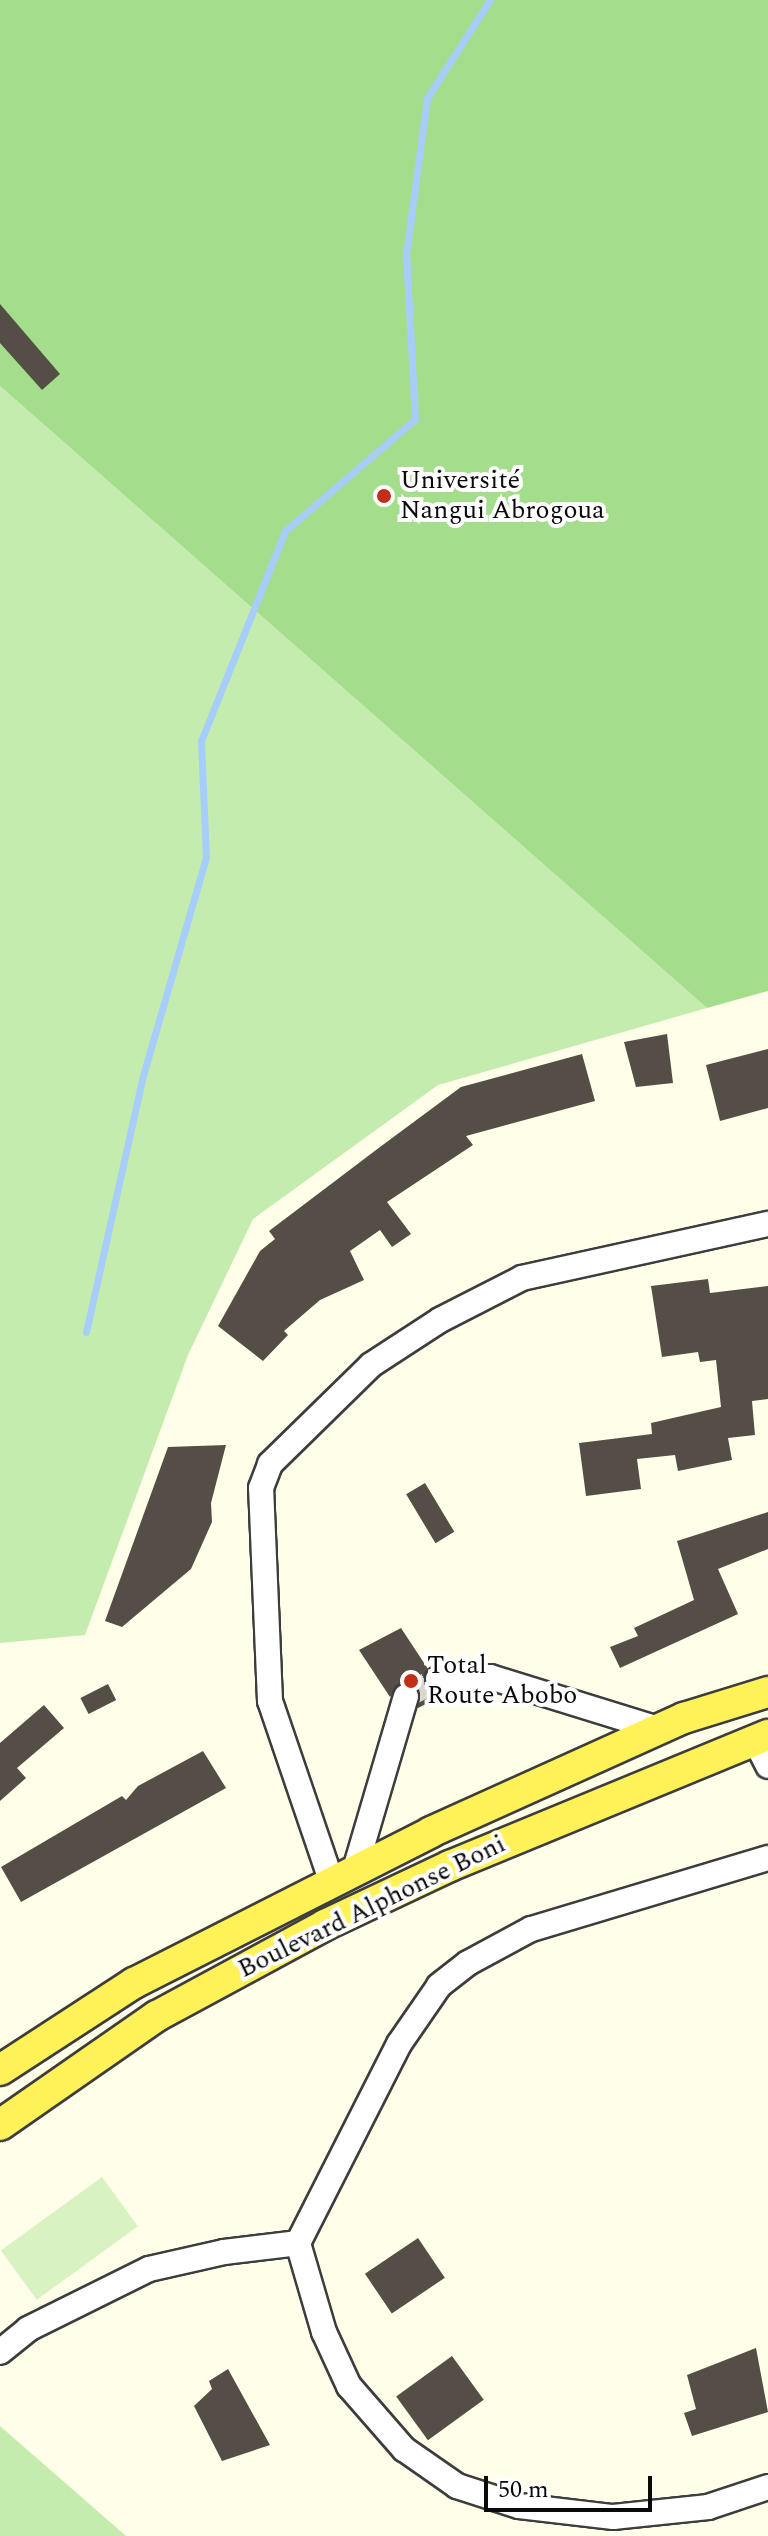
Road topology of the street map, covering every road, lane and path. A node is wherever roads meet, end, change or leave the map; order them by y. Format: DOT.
graph roads {
  1 [pos="768,1224"];
  2 [pos="438,1679"];
  3 [pos="768,1692"];
  4 [pos="406,1696"];
  5 [pos="658,1729"];
  6 [pos="764,1747"];
  7 [pos="768,1858"];
  8 [pos="343,1878"];
  9 [pos="0,2070"];
  10 [pos="0,2125"];
  11 [pos="298,2243"];
  12 [pos="0,2352"];
  13 [pos="768,2487"];
  1 -- 8 [label="street"];
  2 -- 5 [label="street"];
  3 -- 5 [label="main road, Boulevard Alphonse Boni"];
  4 -- 8 [label="street"];
  5 -- 8 [label="main road, Boulevard Alphonse Boni"];
  6 -- 10 [label="main road, Boulevard Alphonse Boni"];
  7 -- 11 [label="street"];
  8 -- 9 [label="main road, Boulevard Alphonse Boni"];
  11 -- 12 [label="street"];
  11 -- 13 [label="street"];
}
